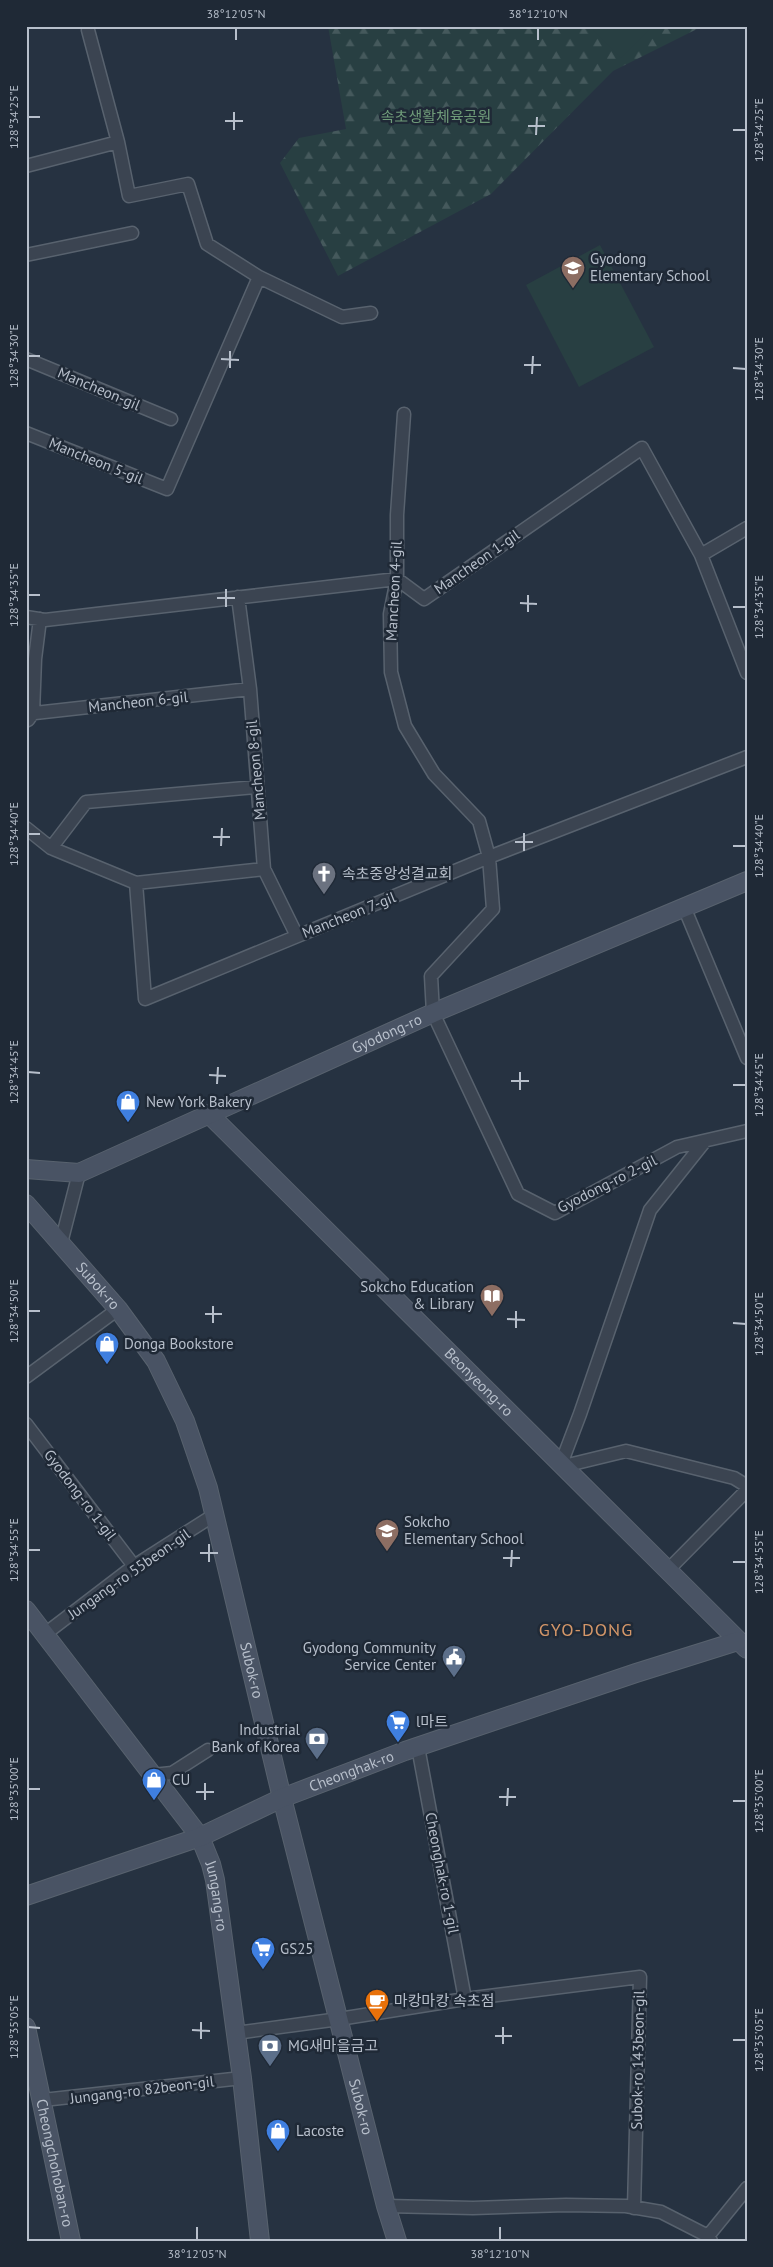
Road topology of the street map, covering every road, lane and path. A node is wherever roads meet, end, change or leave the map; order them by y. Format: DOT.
graph roads {
  1 [pos="88,30"];
  2 [pos="118,142"];
  3 [pos="26,166"];
  4 [pos="132,233"];
  5 [pos="26,255"];
  6 [pos="259,277"];
  7 [pos="371,313"];
  8 [pos="26,359"];
  9 [pos="404,414"];
  10 [pos="171,419"];
  11 [pos="26,433"];
  12 [pos="747,528"];
  13 [pos="701,555"];
  14 [pos="396,579"];
  15 [pos="238,597"];
  16 [pos="26,617"];
  17 [pos="40,619"];
  18 [pos="747,673"];
  19 [pos="250,689"];
  20 [pos="28,717"];
  21 [pos="747,757"];
  22 [pos="257,787"];
  23 [pos="26,828"];
  24 [pos="51,848"];
  25 [pos="489,857"];
  26 [pos="264,869"];
  27 [pos="747,881"];
  28 [pos="136,882"];
  29 [pos="684,907"];
  30 [pos="297,936"];
  31 [pos="433,1013"];
  32 [pos="747,1058"];
  33 [pos="210,1115"];
  34 [pos="747,1131"];
  35 [pos="705,1141"];
  36 [pos="26,1170"];
  37 [pos="79,1173"];
  38 [pos="26,1204"];
  39 [pos="61,1244"];
  40 [pos="118,1309"];
  41 [pos="26,1377"];
  42 [pos="26,1424"];
  43 [pos="562,1465"];
  44 [pos="747,1488"];
  45 [pos="214,1515"];
  46 [pos="134,1566"];
  47 [pos="668,1570"];
  48 [pos="26,1610"];
  49 [pos="45,1634"];
  50 [pos="742,1645"];
  51 [pos="418,1747"];
  52 [pos="208,1750"];
  53 [pos="152,1775"];
  54 [pos="282,1798"];
  55 [pos="200,1837"];
  56 [pos="26,1896"];
  57 [pos="465,1998"];
  58 [pos="339,2019"];
  59 [pos="26,2027"];
  60 [pos="236,2033"];
  61 [pos="242,2078"];
  62 [pos="43,2100"];
  63 [pos="747,2188"];
  64 [pos="386,2206"];
  65 [pos="634,2208"];
  66 [pos="709,2238"];
  67 [pos="71,2241"];
  68 [pos="260,2241"];
  69 [pos="397,2241"];
  1 -- 2 [label="street"];
  2 -- 3 [label="street"];
  2 -- 6 [label="street"];
  4 -- 5 [label="street"];
  6 -- 7 [label="street"];
  6 -- 11 [label="street, Mancheon 5-gil"];
  8 -- 10 [label="street, Mancheon-gil"];
  9 -- 14 [label="street, Mancheon 4-gil"];
  12 -- 13 [label="street"];
  13 -- 14 [label="street, Mancheon 1-gil"];
  13 -- 18 [label="street, Mancheon 1-gil"];
  14 -- 15 [label="street"];
  14 -- 25 [label="street, Mancheon 4-gil"];
  15 -- 17 [label="street"];
  15 -- 19 [label="street, Mancheon 8-gil"];
  16 -- 17 [label="street"];
  17 -- 20 [label="street"];
  19 -- 20 [label="street, Mancheon 6-gil"];
  19 -- 22 [label="street, Mancheon 8-gil"];
  21 -- 25 [label="street, Mancheon 7-gil"];
  22 -- 24 [label="street"];
  22 -- 26 [label="street, Mancheon 8-gil"];
  23 -- 24 [label="street"];
  24 -- 28 [label="street"];
  25 -- 30 [label="street, Mancheon 7-gil"];
  25 -- 31 [label="street, Mancheon 4-gil"];
  26 -- 28 [label="street"];
  26 -- 30 [label="street, Mancheon 8-gil"];
  27 -- 29 [label="street, Gyodong-ro"];
  28 -- 30 [label="street, Mancheon 7-gil"];
  29 -- 31 [label="street, Gyodong-ro"];
  29 -- 32 [label="street"];
  31 -- 33 [label="street, Gyodong-ro"];
  31 -- 35 [label="street, Gyodong-ro 2-gil"];
  33 -- 37 [label="street, Gyodong-ro"];
  33 -- 43 [label="street, Beonyeong-ro"];
  34 -- 35 [label="street, Gyodong-ro 2-gil"];
  35 -- 43 [label="street"];
  36 -- 37 [label="street, Gyodong-ro"];
  37 -- 39 [label="street"];
  38 -- 39 [label="street, Subok-ro"];
  39 -- 40 [label="street, Subok-ro"];
  40 -- 41 [label="street"];
  40 -- 45 [label="street, Subok-ro"];
  42 -- 46 [label="street, Gyodong-ro 1-gil"];
  43 -- 44 [label="street"];
  43 -- 47 [label="street, Beonyeong-ro"];
  44 -- 47 [label="street"];
  45 -- 46 [label="street, Jungang-ro 55beon-gil"];
  45 -- 54 [label="street, Subok-ro"];
  46 -- 49 [label="street, Jungang-ro 55beon-gil"];
  47 -- 50 [label="street, Beonyeong-ro"];
  48 -- 49 [label="street, Jungang-ro"];
  49 -- 53 [label="street, Jungang-ro"];
  50 -- 51 [label="street, Cheonghak-ro"];
  51 -- 54 [label="street, Cheonghak-ro"];
  51 -- 57 [label="street, Cheonghak-ro 1-gil"];
  52 -- 53 [label="street"];
  53 -- 55 [label="street, Jungang-ro"];
  54 -- 55 [label="street, Cheonghak-ro"];
  54 -- 58 [label="street, Subok-ro"];
  55 -- 56 [label="street, Cheonghak-ro"];
  55 -- 60 [label="street, Jungang-ro"];
  57 -- 58 [label="street, Subok-ro 143beon-gil"];
  57 -- 65 [label="street, Subok-ro 143beon-gil"];
  58 -- 60 [label="street, Subok-ro 143beon-gil"];
  58 -- 64 [label="street, Subok-ro"];
  59 -- 62 [label="street, Cheongchohoban-ro"];
  60 -- 61 [label="street, Jungang-ro"];
  61 -- 62 [label="street, Jungang-ro 82beon-gil"];
  61 -- 68 [label="street, Jungang-ro"];
  62 -- 67 [label="street, Cheongchohoban-ro"];
  63 -- 66 [label="street"];
  64 -- 65 [label="street"];
  64 -- 69 [label="street, Subok-ro"];
  65 -- 66 [label="street"];
}
